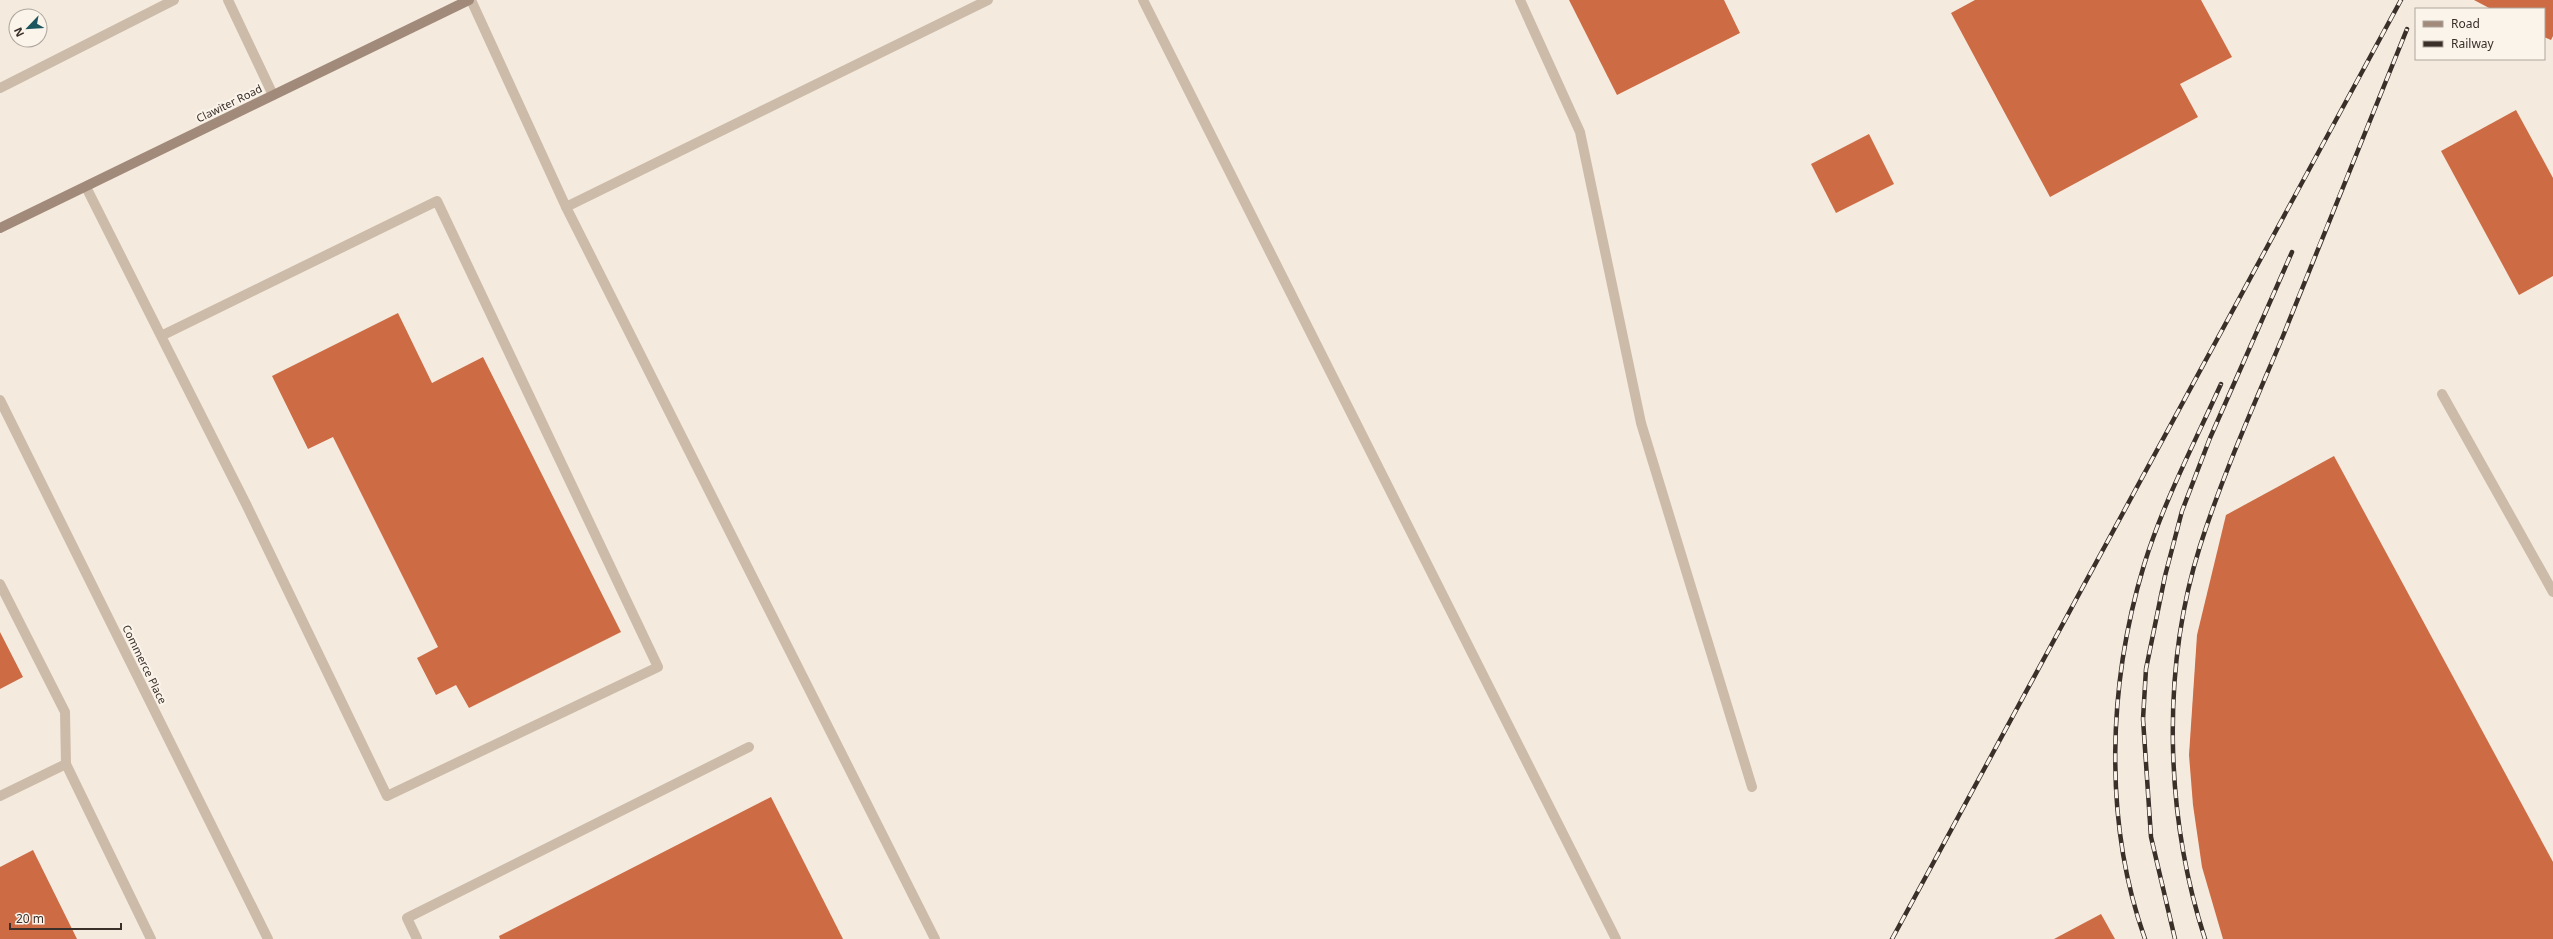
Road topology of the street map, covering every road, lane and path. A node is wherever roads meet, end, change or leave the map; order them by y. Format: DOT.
graph roads {
  1 [pos="174,0"];
  2 [pos="228,0"];
  3 [pos="470,0"];
  4 [pos="988,0"];
  5 [pos="1144,0"];
  6 [pos="1520,0"];
  7 [pos="0,88"];
  8 [pos="273,95"];
  9 [pos="86,187"];
  10 [pos="566,207"];
  11 [pos="0,228"];
  12 [pos="161,336"];
  13 [pos="2442,394"];
  14 [pos="0,400"];
  15 [pos="0,584"];
  16 [pos="2553,592"];
  17 [pos="749,747"];
  18 [pos="66,764"];
  19 [pos="1752,787"];
  20 [pos="0,796"];
  21 [pos="151,939"];
  22 [pos="268,939"];
  23 [pos="417,939"];
  24 [pos="935,939"];
  25 [pos="1616,939"];
  1 -- 7 [label="street"];
  2 -- 8 [label="street"];
  3 -- 8 [label="main road, Clawiter Road"];
  3 -- 10 [label="street"];
  4 -- 10 [label="street"];
  5 -- 25 [label="street"];
  6 -- 19 [label="street"];
  8 -- 9 [label="main road, Clawiter Road"];
  9 -- 11 [label="main road, Clawiter Road"];
  9 -- 12 [label="street"];
  10 -- 24 [label="street"];
  12 -- 12 [label="street"];
  13 -- 16 [label="street"];
  14 -- 22 [label="street, Commerce Place"];
  15 -- 18 [label="street"];
  17 -- 23 [label="street"];
  18 -- 20 [label="street"];
  18 -- 21 [label="street"];
}
